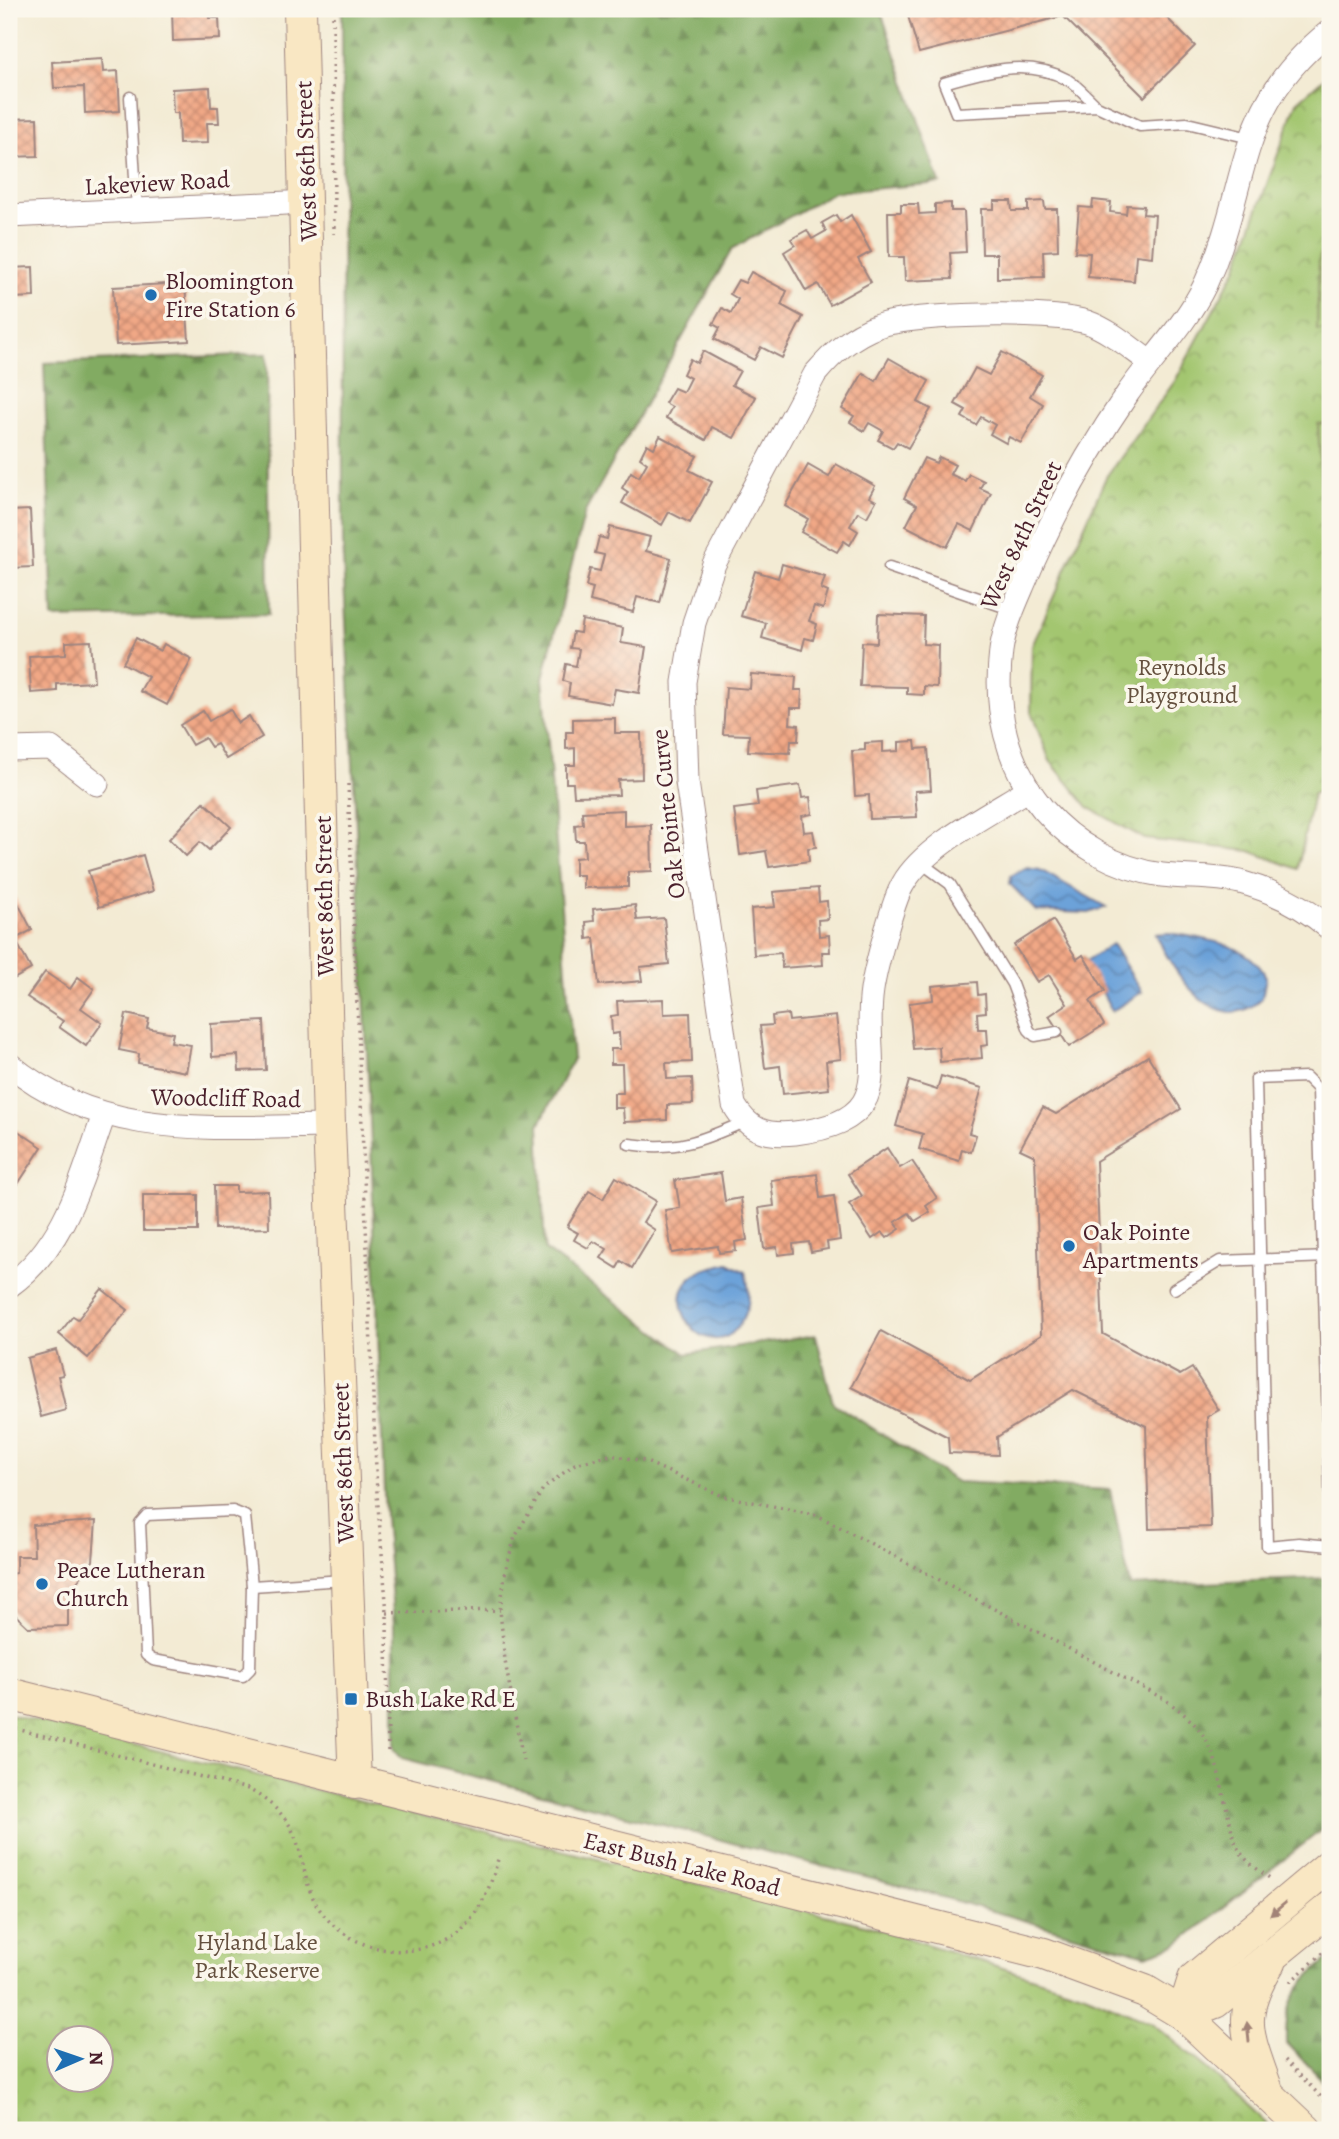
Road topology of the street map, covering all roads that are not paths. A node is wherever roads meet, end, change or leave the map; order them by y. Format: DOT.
graph roads {
  1 [pos="300,9"];
  2 [pos="1330,32"];
  3 [pos="130,97"];
  4 [pos="1097,106"];
  5 [pos="1250,138"];
  6 [pos="308,202"];
  7 [pos="137,210"];
  8 [pos="9,216"];
  9 [pos="1150,362"];
  10 [pos="889,568"];
  11 [pos="1013,610"];
  12 [pos="9,749"];
  13 [pos="97,784"];
  14 [pos="1029,789"];
  15 [pos="920,862"];
  16 [pos="1330,929"];
  17 [pos="1057,1032"];
  18 [pos="9,1064"];
  19 [pos="104,1115"];
  20 [pos="744,1122"];
  21 [pos="329,1126"];
  22 [pos="629,1144"];
  23 [pos="1326,1257"];
  24 [pos="1261,1260"];
  25 [pos="9,1286"];
  26 [pos="1174,1289"];
  27 [pos="1330,1493"];
  28 [pos="1330,1546"];
  29 [pos="347,1580"];
  30 [pos="252,1586"];
  31 [pos="9,1694"];
  32 [pos="355,1783"];
  33 [pos="1330,1865"];
  34 [pos="1330,1908"];
  35 [pos="1276,1952"];
  36 [pos="1182,2014"];
  37 [pos="1269,2096"];
  38 [pos="1306,2130"];
  1 -- 6 [label="street, West 86th Street"];
  2 -- 5 [label="street, West 84th Street"];
  3 -- 7 [label="lane"];
  4 -- 4 [label="lane"];
  4 -- 5 [label="lane"];
  5 -- 9 [label="street, West 84th Street"];
  6 -- 7 [label="street, Lakeview Road"];
  6 -- 21 [label="street, West 86th Street"];
  7 -- 8 [label="street, Lakeview Road"];
  9 -- 11 [label="street, West 84th Street"];
  9 -- 20 [label="street, Oak Pointe Curve"];
  10 -- 11 [label="lane"];
  11 -- 14 [label="street, West 84th Street"];
  12 -- 13 [label="street"];
  14 -- 15 [label="street"];
  14 -- 16 [label="street, West 84th Street"];
  15 -- 17 [label="lane"];
  15 -- 20 [label="street"];
  18 -- 19 [label="street, Woodcliff Road"];
  19 -- 21 [label="street, Woodcliff Road"];
  19 -- 25 [label="street"];
  20 -- 22 [label="lane"];
  21 -- 29 [label="street, West 86th Street"];
  23 -- 24 [label="lane"];
  23 -- 24 [label="lane"];
  23 -- 27 [label="lane"];
  24 -- 26 [label="lane"];
  24 -- 28 [label="lane"];
  29 -- 30 [label="lane"];
  29 -- 32 [label="street, West 86th Street"];
  30 -- 30 [label="lane"];
  31 -- 32 [label="street, East Bush Lake Road"];
  32 -- 36 [label="street, East Bush Lake Road"];
  33 -- 36 [label="street, one-way"];
  34 -- 35 [label="street"];
  35 -- 36 [label="street"];
  37 -- 35 [label="street, one-way"];
  36 -- 37 [label="street, East Bush Lake Road"];
  37 -- 38 [label="street, East Bush Lake Road"];
}
